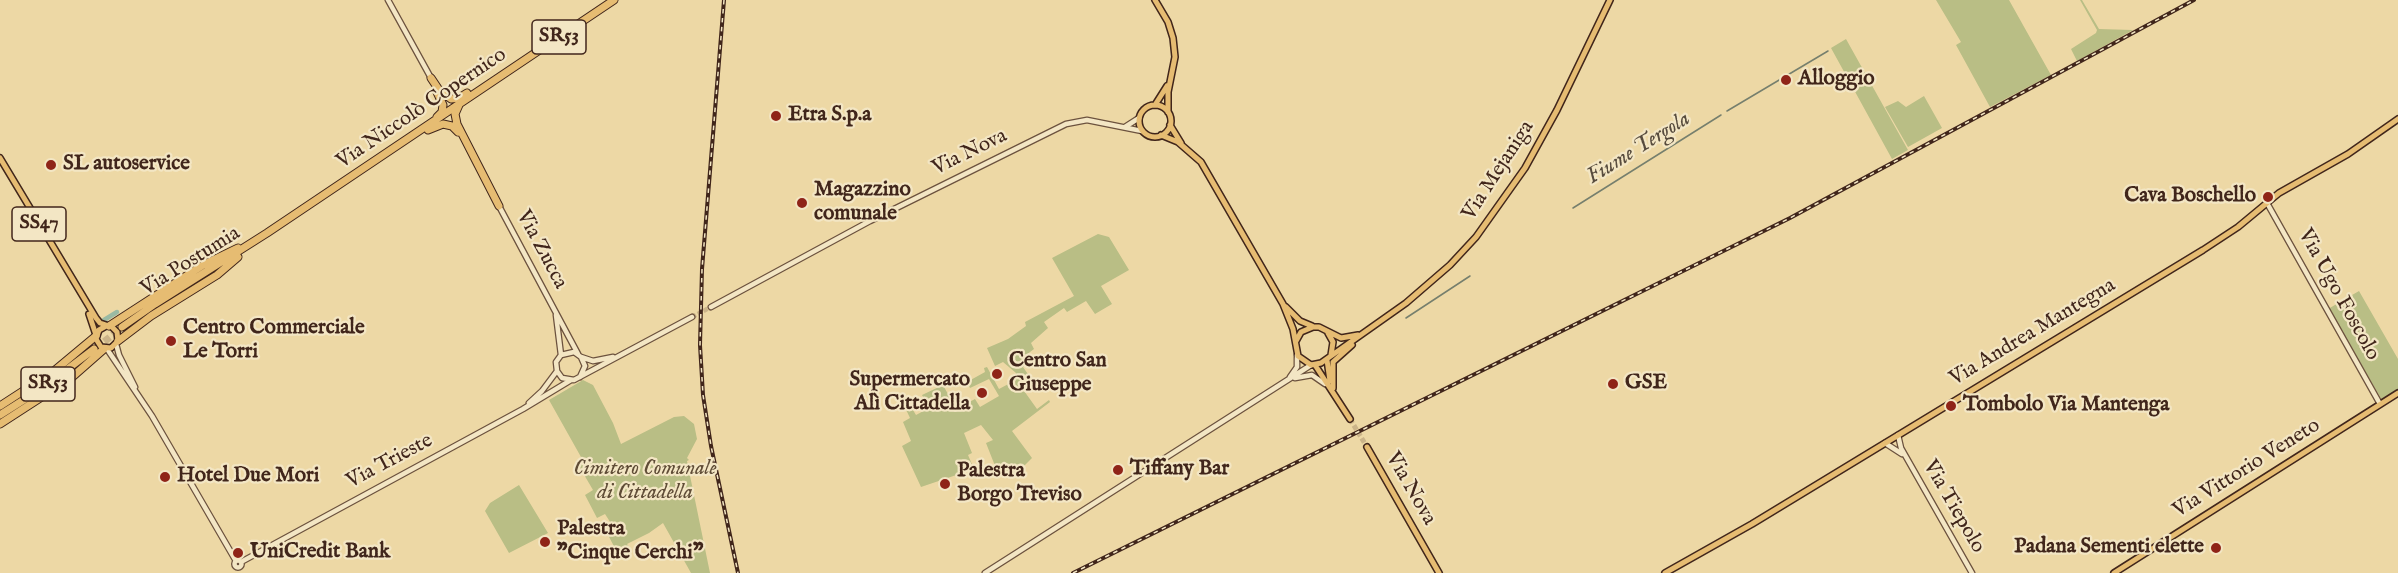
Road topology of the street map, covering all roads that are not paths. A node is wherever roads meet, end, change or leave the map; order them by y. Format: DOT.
graph roads {
  1 [pos="388,0"];
  2 [pos="614,0"];
  3 [pos="1155,0"];
  4 [pos="1610,0"];
  5 [pos="504,74"];
  6 [pos="431,78"];
  7 [pos="1170,82"];
  8 [pos="461,103"];
  9 [pos="1155,105"];
  10 [pos="1168,112"];
  11 [pos="1139,118"];
  12 [pos="2398,119"];
  13 [pos="434,121"];
  14 [pos="1170,125"];
  15 [pos="1125,127"];
  16 [pos="1142,130"];
  17 [pos="1161,135"];
  18 [pos="463,138"];
  19 [pos="1184,147"];
  20 [pos="395,148"];
  21 [pos="0,158"];
  22 [pos="2267,203"];
  23 [pos="498,206"];
  24 [pos="279,226"];
  25 [pos="267,233"];
  26 [pos="77,291"];
  27 [pos="1283,304"];
  28 [pos="711,307"];
  29 [pos="555,310"];
  30 [pos="692,317"];
  31 [pos="107,326"];
  32 [pos="122,327"];
  33 [pos="1313,327"];
  34 [pos="1373,328"];
  35 [pos="1328,333"];
  36 [pos="1363,334"];
  37 [pos="96,335"];
  38 [pos="117,343"];
  39 [pos="1295,343"];
  40 [pos="94,349"];
  41 [pos="106,349"];
  42 [pos="629,351"];
  43 [pos="1296,352"];
  44 [pos="561,355"];
  45 [pos="579,355"];
  46 [pos="1329,358"];
  47 [pos="1313,365"];
  48 [pos="557,371"];
  49 [pos="580,377"];
  50 [pos="1292,378"];
  51 [pos="571,380"];
  52 [pos="1281,386"];
  53 [pos="1332,388"];
  54 [pos="2398,393"];
  55 [pos="143,403"];
  56 [pos="2380,404"];
  57 [pos="0,406"];
  58 [pos="523,409"];
  59 [pos="0,415"];
  60 [pos="1350,419"];
  61 [pos="0,424"];
  62 [pos="1896,438"];
  63 [pos="1885,443"];
  64 [pos="1366,447"];
  65 [pos="1896,448"];
  66 [pos="1906,457"];
  67 [pos="239,563"];
  68 [pos="242,573"];
  69 [pos="985,573"];
  70 [pos="1439,573"];
  71 [pos="1665,573"];
  72 [pos="1972,573"];
  73 [pos="2114,573"];
  1 -- 6 [label="street"];
  2 -- 5 [label="highway, Via Niccolò Copernico / SR53"];
  3 -- 7 [label="main road, Via Nova"];
  4 -- 34 [label="main road, Via Mejaniga"];
  5 -- 6 [label="highway"];
  5 -- 8 [label="highway, Via Niccolò Copernico / SR53"];
  6 -- 13 [label="highway"];
  7 -- 9 [label="main road"];
  7 -- 10 [label="main road, Via Nova"];
  8 -- 13 [label="highway, Via Niccolò Copernico / SR53"];
  8 -- 18 [label="highway"];
  9 -- 10 [label="main road"];
  9 -- 11 [label="main road"];
  10 -- 14 [label="main road, Via Nova"];
  11 -- 15 [label="street"];
  11 -- 16 [label="main road"];
  12 -- 22 [label="main road, Via Andrea Mantegna"];
  13 -- 20 [label="highway, Via Niccolò Copernico / SR53"];
  14 -- 17 [label="main road"];
  14 -- 19 [label="main road, Via Nova"];
  15 -- 16 [label="street, Via Nova"];
  15 -- 28 [label="street, Via Nova"];
  16 -- 17 [label="main road, Via Nova"];
  17 -- 19 [label="main road, Via Nova"];
  18 -- 20 [label="highway"];
  18 -- 23 [label="highway"];
  19 -- 27 [label="main road, Via Nova"];
  20 -- 24 [label="highway, Via Niccolò Copernico / SR53"];
  21 -- 26 [label="main road, SS47"];
  22 -- 56 [label="street, Via Ugo Foscolo"];
  22 -- 62 [label="main road, Via Andrea Mantegna"];
  23 -- 29 [label="street, Via Zucca"];
  24 -- 25 [label="highway, Via Postumia / SR53"];
  25 -- 31 [label="highway"];
  25 -- 32 [label="highway, Via Postumia / SR53"];
  25 -- 38 [label="highway"];
  26 -- 31 [label="main road, SS47"];
  26 -- 37 [label="main road, SS47"];
  27 -- 33 [label="main road, Via Nova"];
  27 -- 39 [label="main road, Via Nova"];
  29 -- 44 [label="street, Via Zucca"];
  29 -- 45 [label="street, Via Zucca"];
  30 -- 42 [label="street"];
  31 -- 37 [label="main road"];
  31 -- 38 [label="main road, SS47"];
  33 -- 35 [label="main road, Via Mejaniga"];
  33 -- 39 [label="main road"];
  34 -- 35 [label="main road, Via Mejaniga"];
  34 -- 36 [label="main road, Via Mejaniga"];
  35 -- 46 [label="main road"];
  36 -- 46 [label="main road, Via Mejaniga"];
  36 -- 53 [label="main road, Via Mejaniga"];
  37 -- 41 [label="main road, SS47"];
  37 -- 57 [label="highway"];
  38 -- 41 [label="main road"];
  38 -- 55 [label="street"];
  39 -- 43 [label="main road, Via Mejaniga"];
  40 -- 59 [label="highway, SR53"];
  41 -- 55 [label="street"];
  41 -- 61 [label="highway"];
  42 -- 45 [label="street"];
  42 -- 49 [label="street"];
  43 -- 47 [label="main road"];
  43 -- 52 [label="street, Via Mejaniga"];
  44 -- 45 [label="street"];
  44 -- 48 [label="street, Via Zucca"];
  45 -- 49 [label="street"];
  46 -- 47 [label="main road, Via Mejaniga"];
  46 -- 53 [label="main road"];
  47 -- 50 [label="street, Via Mejaniga"];
  47 -- 53 [label="main road"];
  48 -- 51 [label="street"];
  48 -- 58 [label="street, Via Trieste"];
  49 -- 51 [label="street"];
  50 -- 52 [label="street, Via Mejaniga"];
  50 -- 53 [label="street"];
  51 -- 58 [label="street, Via Trieste"];
  52 -- 69 [label="street, Via Mejaniga"];
  53 -- 60 [label="main road"];
  54 -- 56 [label="main road, Via Vittorio Veneto"];
  55 -- 67 [label="street"];
  56 -- 73 [label="main road, Via Vittorio Veneto"];
  58 -- 67 [label="street, Via Trieste"];
  62 -- 63 [label="main road, Via Andrea Mantegna"];
  62 -- 65 [label="street, Via Tiepolo"];
  62 -- 66 [label="street, Via Tiepolo"];
  63 -- 65 [label="street, Via Tiepolo"];
  63 -- 71 [label="main road, Via Andrea Mantegna"];
  64 -- 70 [label="main road, Via Nova"];
  65 -- 66 [label="street, Via Tiepolo"];
  66 -- 72 [label="street, Via Tiepolo"];
  67 -- 68 [label="street"];
}
